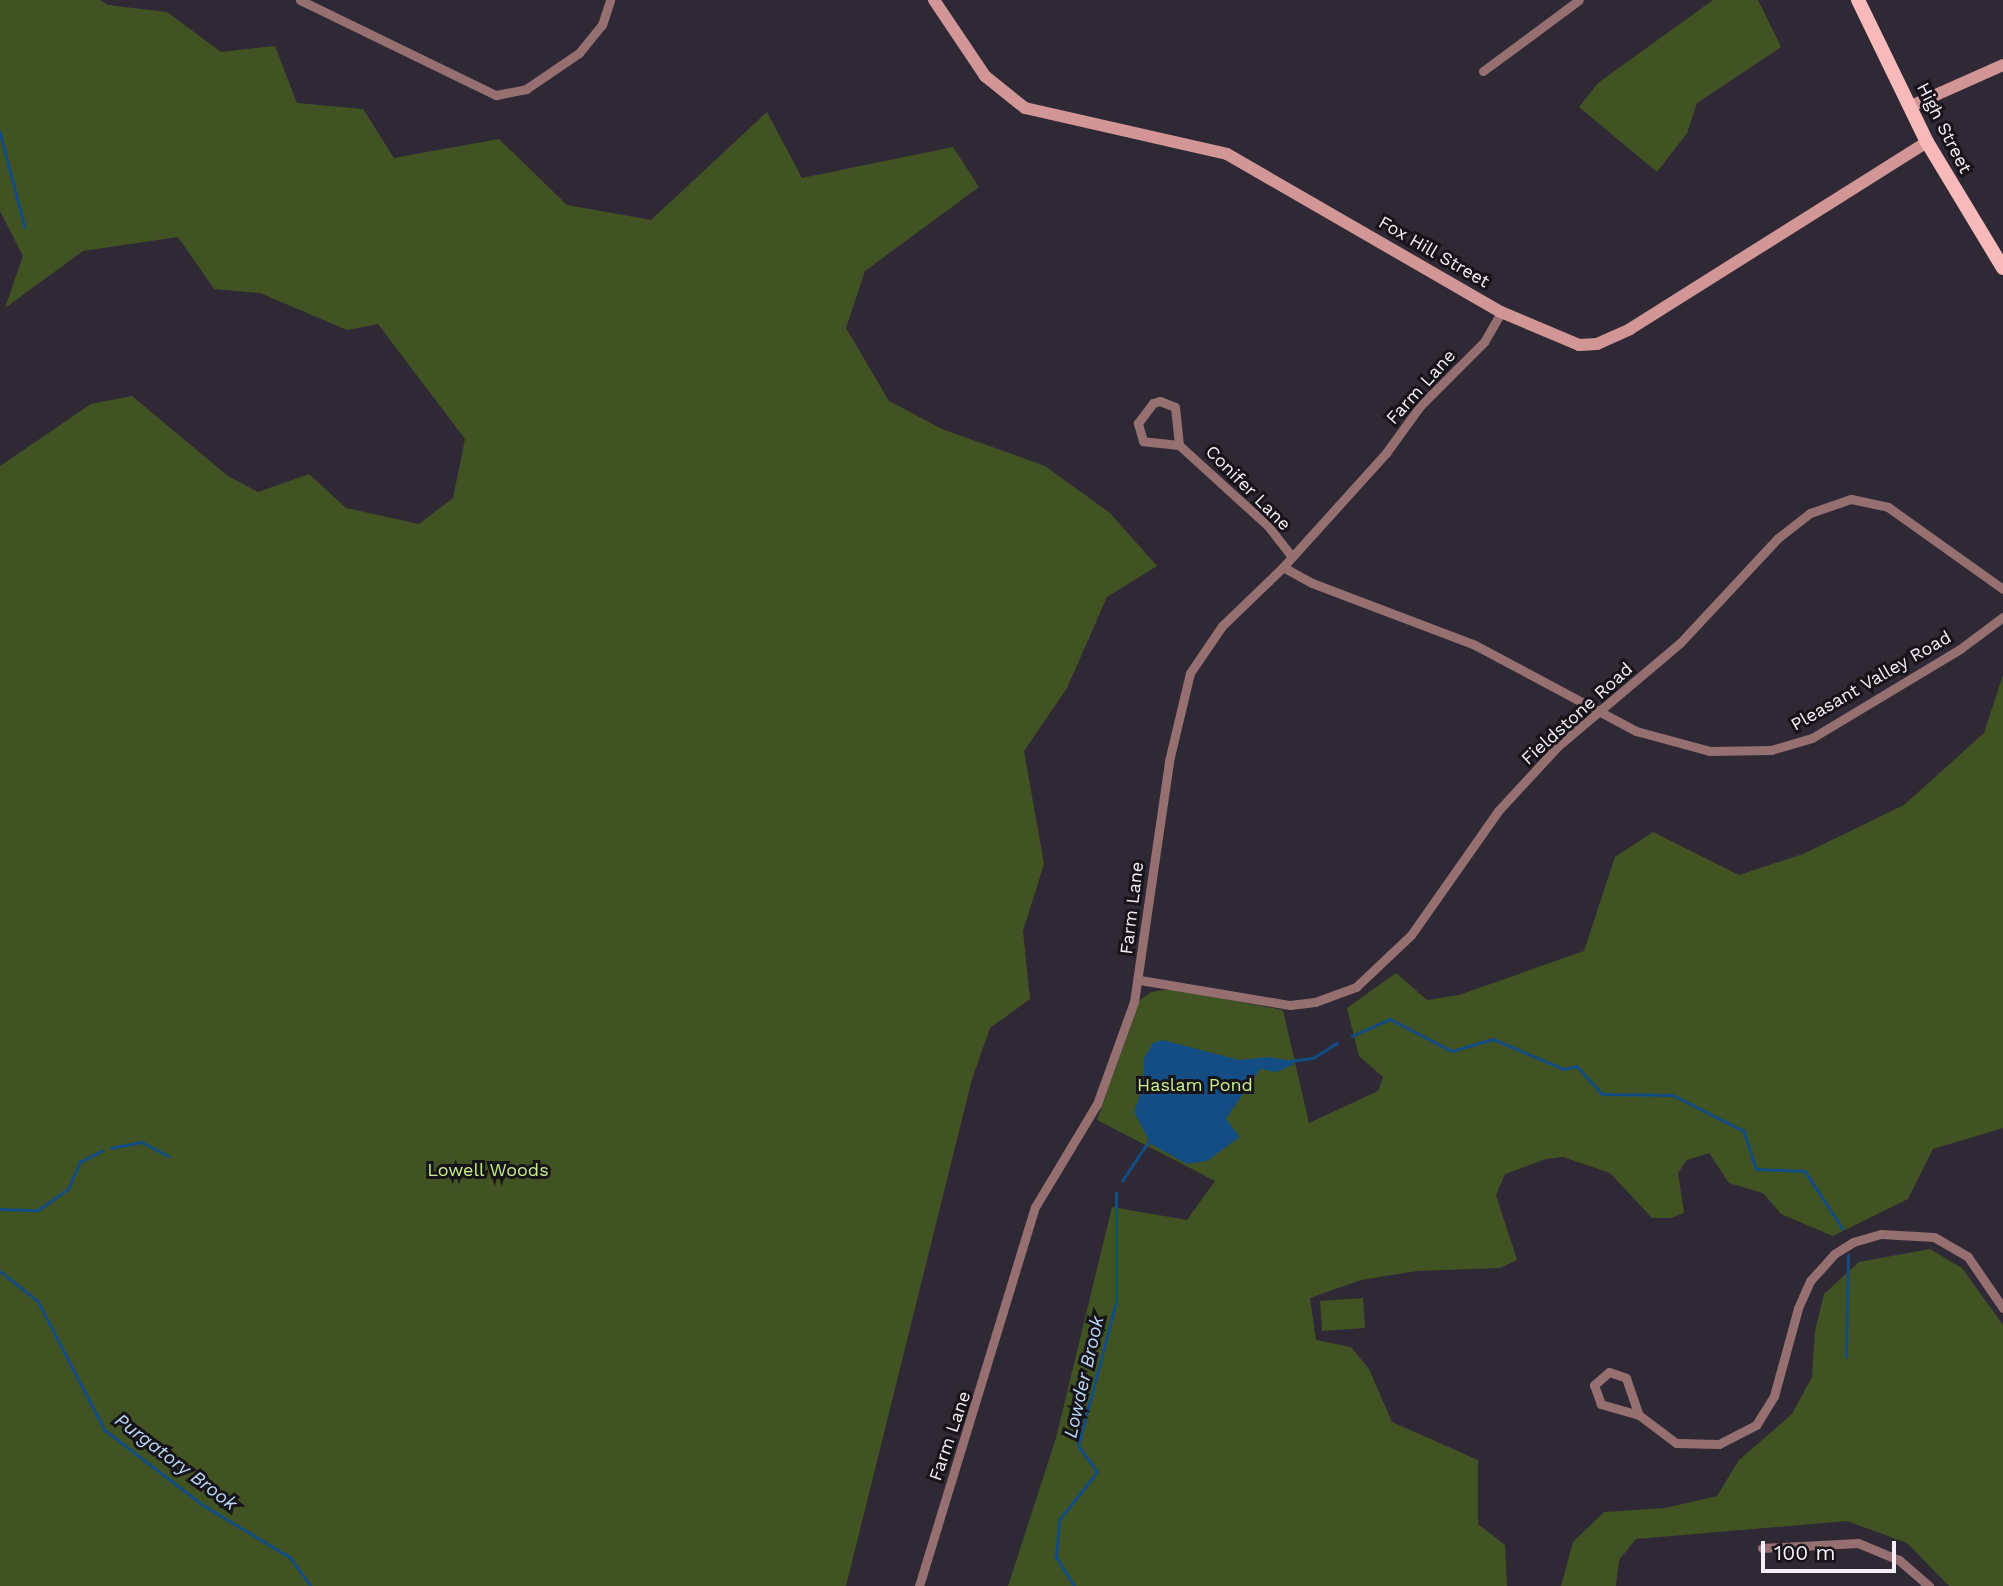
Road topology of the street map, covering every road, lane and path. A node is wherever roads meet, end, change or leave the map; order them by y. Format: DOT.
graph roads {
  1 [pos="300,0"];
  2 [pos="610,0"];
  3 [pos="934,0"];
  4 [pos="1578,0"];
  5 [pos="1858,0"];
  6 [pos="2003,65"];
  7 [pos="1483,71"];
  8 [pos="1910,106"];
  9 [pos="1927,142"];
  10 [pos="2003,268"];
  11 [pos="1501,312"];
  12 [pos="1179,446"];
  13 [pos="1292,557"];
  14 [pos="1283,567"];
  15 [pos="2003,589"];
  16 [pos="2003,617"];
  17 [pos="1599,712"];
  18 [pos="1140,981"];
  19 [pos="2003,1308"];
  20 [pos="1639,1415"];
  21 [pos="1762,1548"];
  22 [pos="919,1586"];
  23 [pos="1929,1586"];
  1 -- 2 [label="street"];
  3 -- 11 [label="street, Fox Hill Street"];
  4 -- 7 [label="street"];
  5 -- 8 [label="main road, High Street"];
  6 -- 8 [label="street"];
  8 -- 9 [label="main road, High Street"];
  9 -- 10 [label="main road, High Street"];
  9 -- 11 [label="street, Fox Hill Street"];
  11 -- 13 [label="street, Farm Lane"];
  12 -- 12 [label="street, Conifer Lane"];
  12 -- 13 [label="street, Conifer Lane"];
  13 -- 14 [label="street, Farm Lane"];
  14 -- 17 [label="street, Pleasant Valley Road"];
  14 -- 18 [label="street, Farm Lane"];
  15 -- 17 [label="street, Fieldstone Road"];
  16 -- 17 [label="street, Pleasant Valley Road"];
  17 -- 18 [label="street, Fieldstone Road"];
  18 -- 22 [label="street, Farm Lane"];
  19 -- 20 [label="street"];
  20 -- 20 [label="street"];
  21 -- 23 [label="street"];
}
